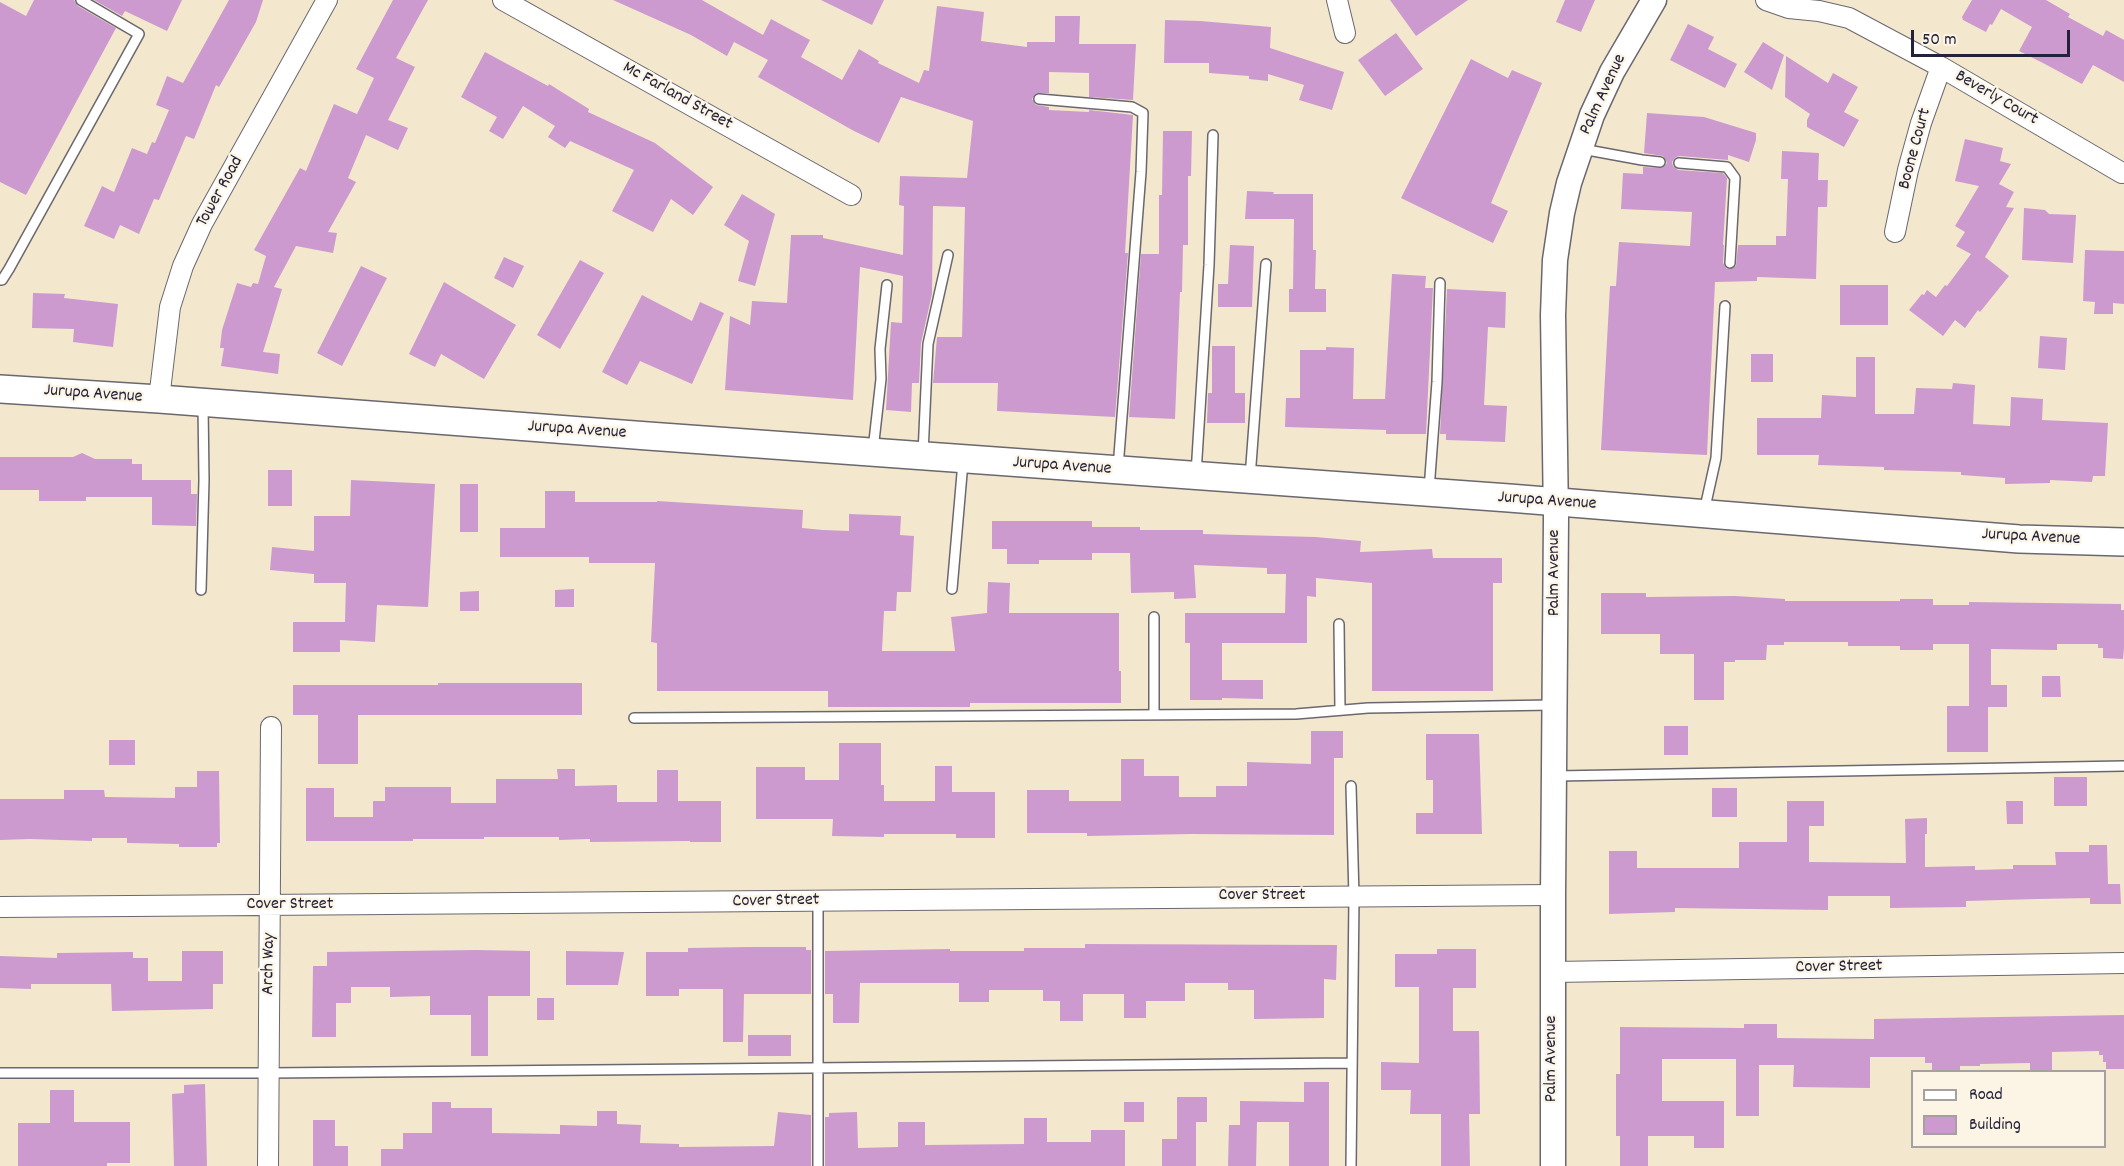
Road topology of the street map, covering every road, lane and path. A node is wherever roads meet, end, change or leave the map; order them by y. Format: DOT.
graph roads {
  1 [pos="81,0"];
  2 [pos="327,0"];
  3 [pos="503,0"];
  4 [pos="1337,0"];
  5 [pos="1654,0"];
  6 [pos="1766,0"];
  7 [pos="1345,33"];
  8 [pos="1941,67"];
  9 [pos="1039,99"];
  10 [pos="1213,135"];
  11 [pos="1579,149"];
  12 [pos="1660,162"];
  13 [pos="1679,163"];
  14 [pos="2122,173"];
  15 [pos="851,195"];
  16 [pos="1896,232"];
  17 [pos="948,255"];
  18 [pos="1730,263"];
  19 [pos="1266,264"];
  20 [pos="0,280"];
  21 [pos="1440,283"];
  22 [pos="887,285"];
  23 [pos="1725,306"];
  24 [pos="0,389"];
  25 [pos="159,399"];
  26 [pos="203,402"];
  27 [pos="873,453"];
  28 [pos="922,456"];
  29 [pos="964,459"];
  30 [pos="1118,471"];
  31 [pos="1196,476"];
  32 [pos="1250,480"];
  33 [pos="1429,493"];
  34 [pos="1556,502"];
  35 [pos="1704,514"];
  36 [pos="2124,542"];
  37 [pos="201,590"];
  38 [pos="952,590"];
  39 [pos="1154,617"];
  40 [pos="1339,624"];
  41 [pos="1555,705"];
  42 [pos="1340,710"];
  43 [pos="1154,715"];
  44 [pos="633,718"];
  45 [pos="272,727"];
  46 [pos="2124,766"];
  47 [pos="1554,776"];
  48 [pos="1352,786"];
  49 [pos="1552,895"];
  50 [pos="1354,897"];
  51 [pos="818,901"];
  52 [pos="271,906"];
  53 [pos="0,907"];
  54 [pos="2124,963"];
  55 [pos="1553,972"];
  56 [pos="1352,1064"];
  57 [pos="817,1068"];
  58 [pos="0,1072"];
  59 [pos="269,1073"];
  60 [pos="268,1166"];
  61 [pos="818,1166"];
  62 [pos="1351,1166"];
  63 [pos="1553,1166"];
  1 -- 20 [label="lane"];
  2 -- 25 [label="street, Tower Road"];
  3 -- 15 [label="street, Mc Farland Street"];
  4 -- 7 [label="street"];
  5 -- 11 [label="street, Palm Avenue"];
  6 -- 8 [label="street, Beverly Court"];
  8 -- 14 [label="street, Beverly Court"];
  8 -- 16 [label="street, Boone Court"];
  9 -- 30 [label="lane"];
  10 -- 31 [label="lane"];
  11 -- 12 [label="lane"];
  11 -- 34 [label="street, Palm Avenue"];
  13 -- 18 [label="lane"];
  17 -- 28 [label="lane"];
  19 -- 32 [label="lane"];
  21 -- 33 [label="lane"];
  22 -- 27 [label="lane"];
  23 -- 35 [label="lane"];
  24 -- 25 [label="main road, Jurupa Avenue"];
  25 -- 26 [label="main road, Jurupa Avenue"];
  26 -- 27 [label="main road, Jurupa Avenue"];
  26 -- 37 [label="lane"];
  27 -- 28 [label="main road, Jurupa Avenue"];
  28 -- 29 [label="main road, Jurupa Avenue"];
  29 -- 30 [label="main road, Jurupa Avenue"];
  29 -- 38 [label="lane"];
  30 -- 31 [label="main road, Jurupa Avenue"];
  31 -- 32 [label="main road, Jurupa Avenue"];
  32 -- 33 [label="main road, Jurupa Avenue"];
  33 -- 34 [label="main road, Jurupa Avenue"];
  34 -- 35 [label="main road, Jurupa Avenue"];
  34 -- 41 [label="street, Palm Avenue"];
  35 -- 36 [label="main road, Jurupa Avenue"];
  39 -- 43 [label="lane"];
  40 -- 42 [label="lane"];
  41 -- 42 [label="lane"];
  41 -- 47 [label="street, Palm Avenue"];
  42 -- 43 [label="lane"];
  43 -- 44 [label="lane"];
  45 -- 52 [label="street, Arch Way"];
  46 -- 47 [label="lane"];
  47 -- 49 [label="street, Palm Avenue"];
  48 -- 50 [label="lane"];
  49 -- 50 [label="street, Cover Street"];
  49 -- 55 [label="street, Palm Avenue"];
  50 -- 51 [label="street, Cover Street"];
  50 -- 56 [label="lane"];
  51 -- 52 [label="street, Cover Street"];
  51 -- 57 [label="lane"];
  52 -- 53 [label="street, Cover Street"];
  52 -- 59 [label="street, Arch Way"];
  54 -- 55 [label="street, Cover Street"];
  55 -- 63 [label="street, Palm Avenue"];
  56 -- 57 [label="lane"];
  56 -- 62 [label="lane"];
  57 -- 59 [label="lane"];
  57 -- 61 [label="lane"];
  58 -- 59 [label="lane"];
  59 -- 60 [label="street, Arch Way"];
}
